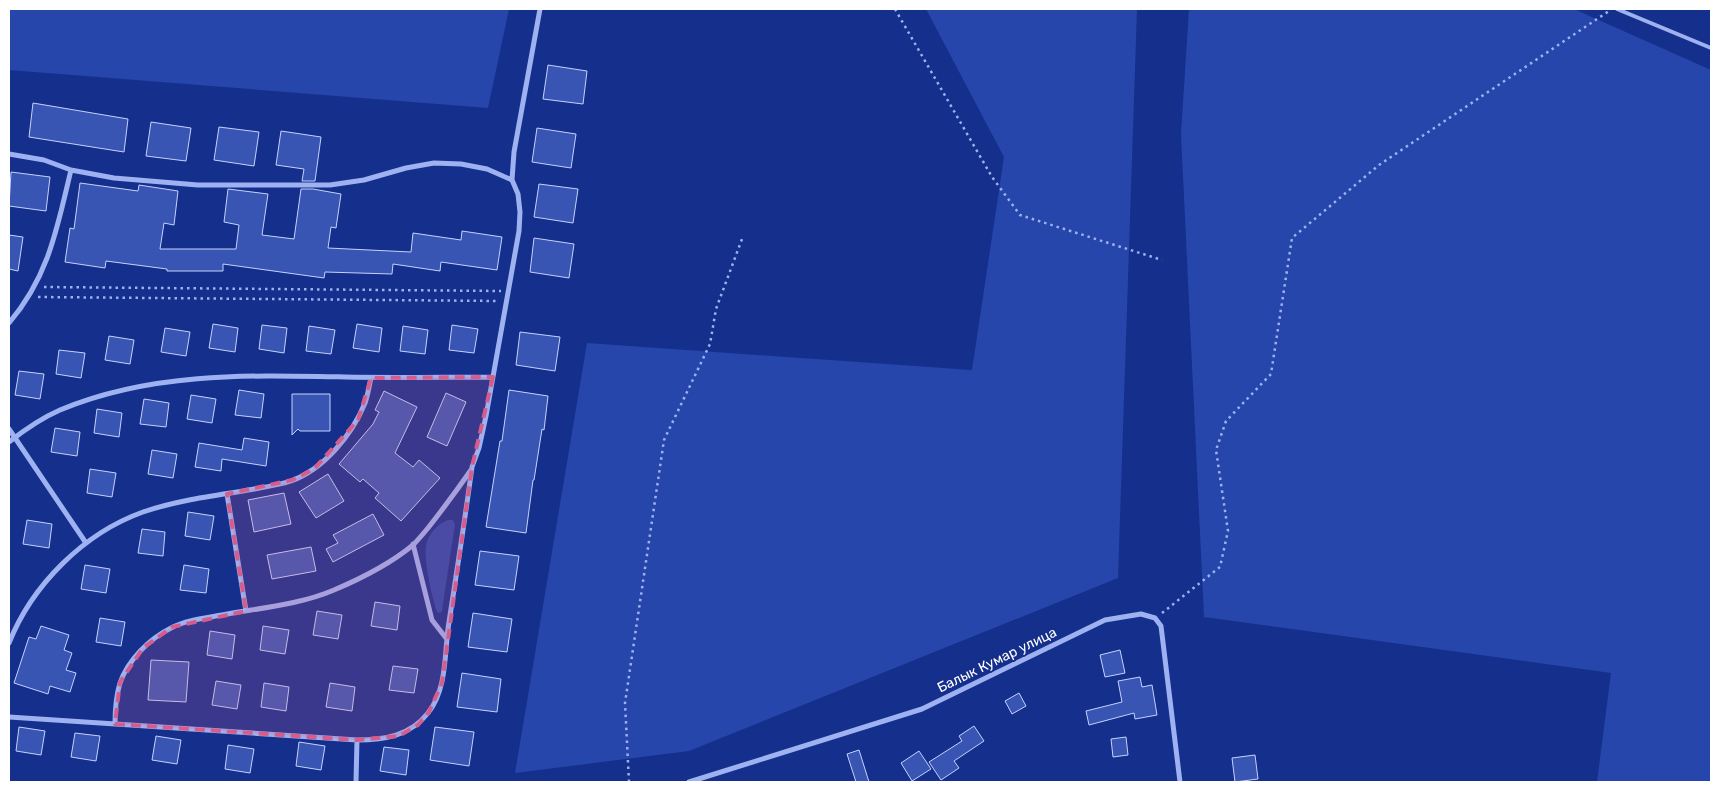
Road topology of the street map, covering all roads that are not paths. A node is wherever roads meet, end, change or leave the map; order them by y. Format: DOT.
graph roads {
  1 [pos="540,9"];
  2 [pos="1617,9"];
  3 [pos="1711,48"];
  4 [pos="9,154"];
  5 [pos="71,170"];
  6 [pos="512,180"];
  7 [pos="9,323"];
  8 [pos="493,377"];
  9 [pos="371,378"];
  10 [pos="9,429"];
  11 [pos="14,438"];
  12 [pos="9,442"];
  13 [pos="472,467"];
  14 [pos="227,494"];
  15 [pos="86,543"];
  16 [pos="413,544"];
  17 [pos="246,611"];
  18 [pos="446,638"];
  19 [pos="9,643"];
  20 [pos="9,717"];
  21 [pos="115,724"];
  22 [pos="357,740"];
  23 [pos="356,782"];
  24 [pos="689,782"];
  25 [pos="1180,782"];
  1 -- 6 [label="street"];
  2 -- 3 [label="lane"];
  4 -- 5 [label="street"];
  5 -- 6 [label="street"];
  5 -- 7 [label="street"];
  6 -- 8 [label="street"];
  8 -- 9 [label="street"];
  8 -- 13 [label="street"];
  9 -- 11 [label="street"];
  9 -- 14 [label="street"];
  10 -- 11 [label="street"];
  11 -- 12 [label="street"];
  11 -- 15 [label="street"];
  13 -- 16 [label="street"];
  13 -- 18 [label="street"];
  14 -- 15 [label="street"];
  14 -- 17 [label="street"];
  15 -- 19 [label="street"];
  16 -- 17 [label="street"];
  16 -- 18 [label="street"];
  17 -- 21 [label="street"];
  18 -- 22 [label="street"];
  20 -- 21 [label="street"];
  21 -- 22 [label="street"];
  22 -- 23 [label="street"];
  24 -- 25 [label="street, Балык Кумар улица"];
}
